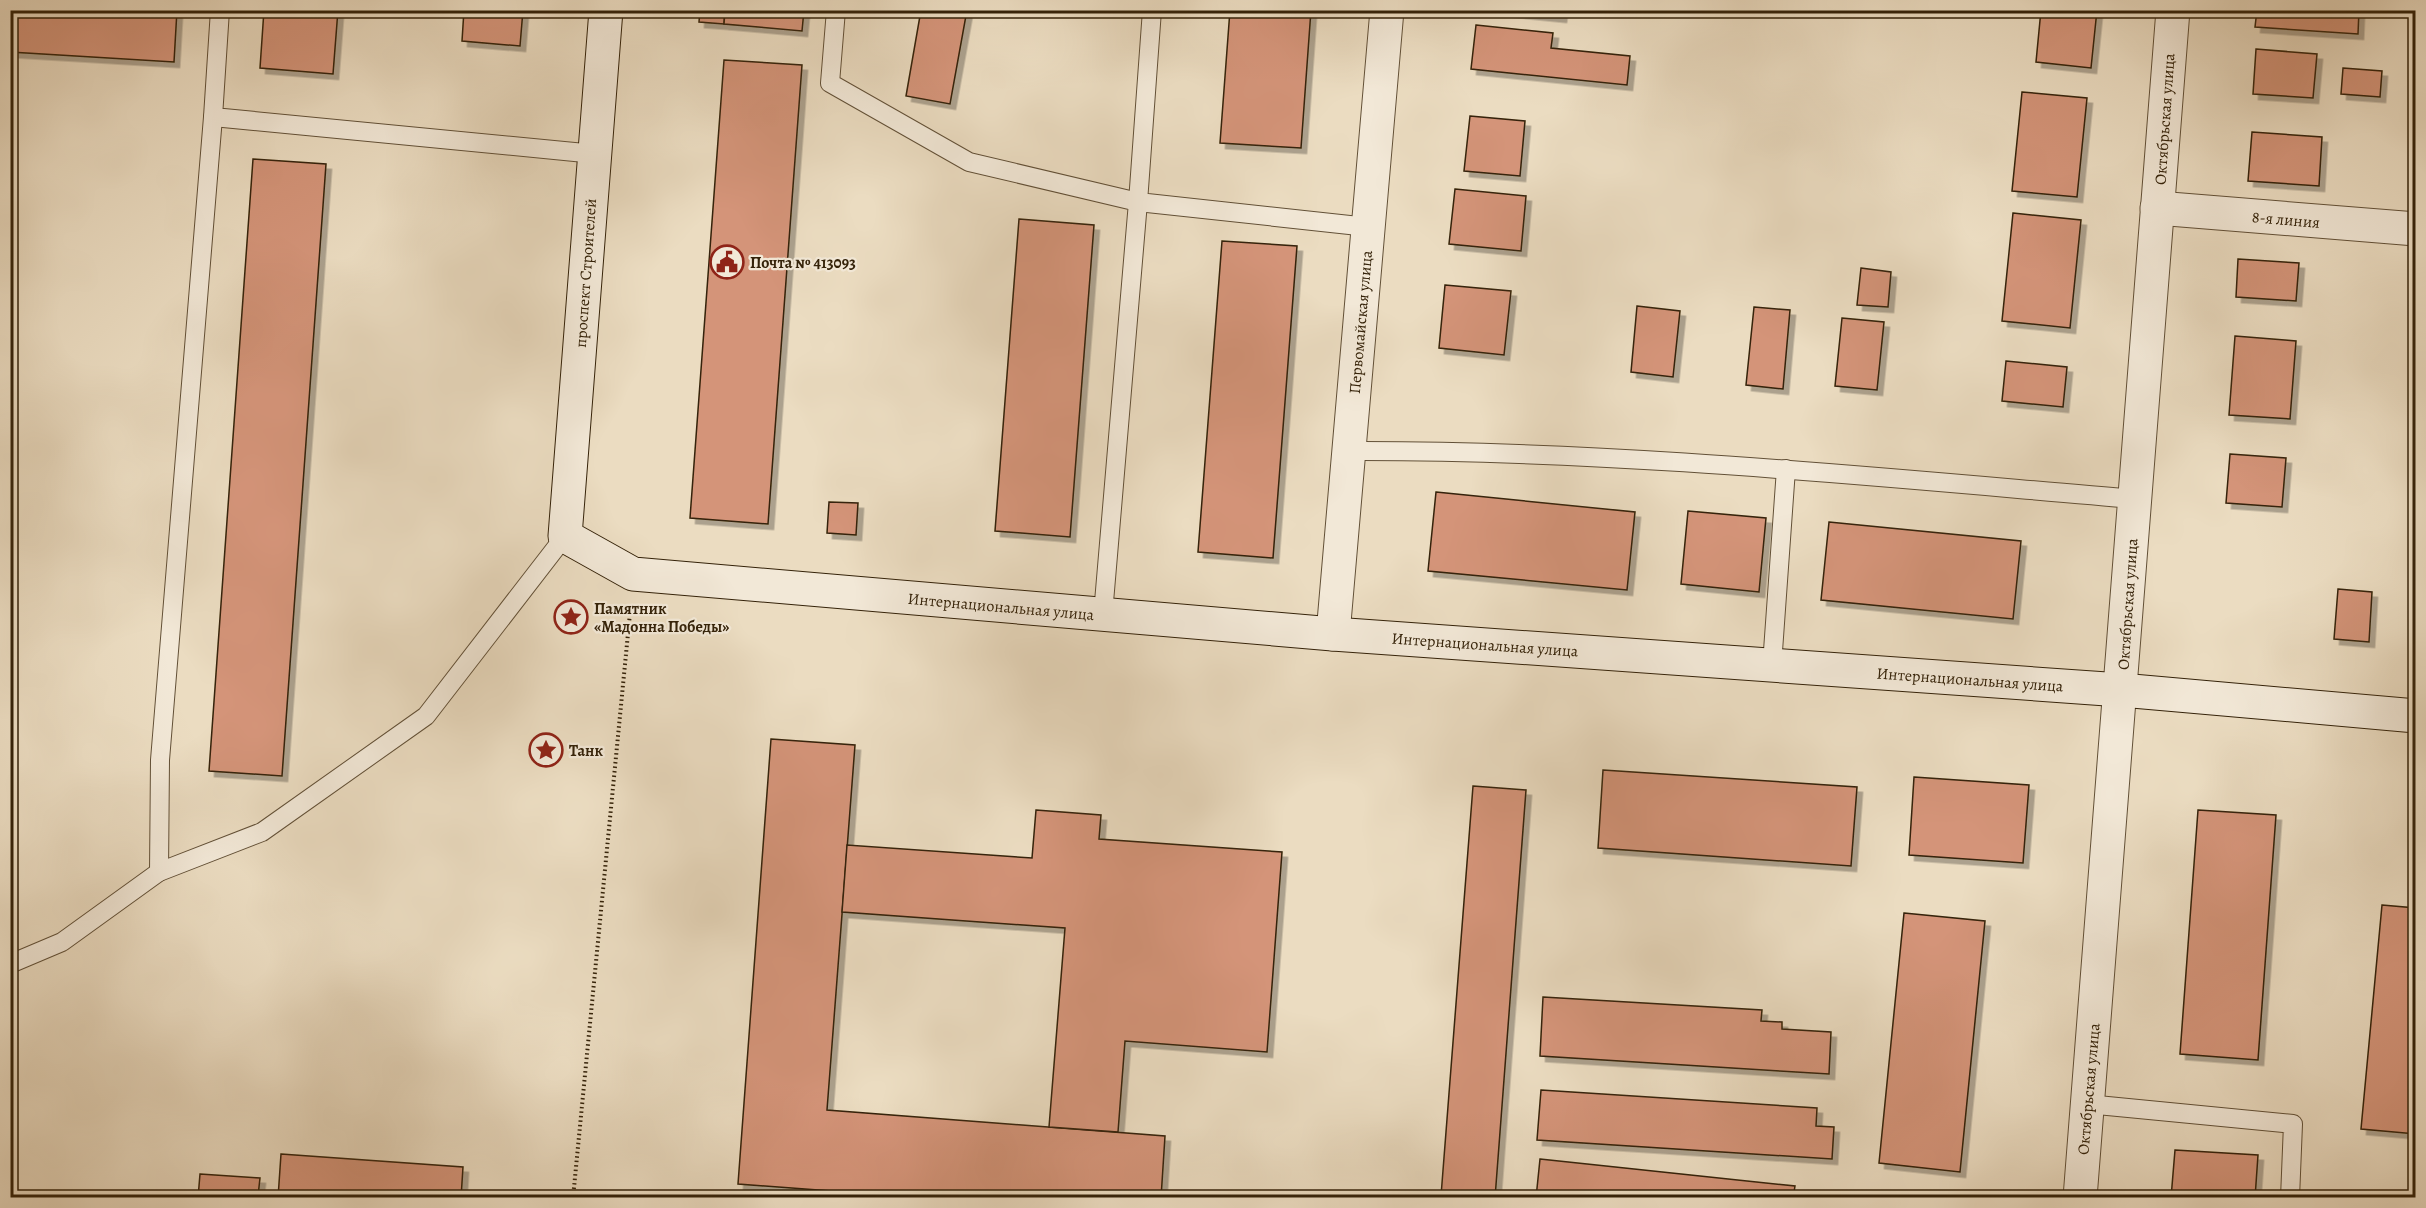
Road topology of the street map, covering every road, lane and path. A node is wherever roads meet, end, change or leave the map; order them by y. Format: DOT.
graph roads {
  1 [pos="220,10"];
  2 [pos="606,10"];
  3 [pos="836,10"];
  4 [pos="1152,10"];
  5 [pos="1387,10"];
  6 [pos="2173,10"];
  7 [pos="213,117"];
  8 [pos="595,154"];
  9 [pos="1138,202"];
  10 [pos="2157,208"];
  11 [pos="1368,227"];
  12 [pos="2415,229"];
  13 [pos="1349,451"];
  14 [pos="1786,469"];
  15 [pos="2135,499"];
  16 [pos="565,536"];
  17 [pos="633,574"];
  18 [pos="1103,614"];
  19 [pos="1334,634"];
  20 [pos="1772,664"];
  21 [pos="2121,690"];
  22 [pos="2415,716"];
  23 [pos="159,872"];
  24 [pos="10,964"];
  25 [pos="2087,1104"];
  26 [pos="573,1197"];
  27 [pos="2080,1197"];
  28 [pos="2290,1197"];
  1 -- 7 [label="lane"];
  2 -- 8 [label="street, проспект Строителей"];
  3 -- 9 [label="lane"];
  4 -- 9 [label="lane"];
  5 -- 11 [label="street, Первомайская улица"];
  6 -- 10 [label="street, Октябрьская улица"];
  7 -- 8 [label="lane"];
  7 -- 23 [label="lane"];
  8 -- 16 [label="street, проспект Строителей"];
  9 -- 11 [label="lane"];
  9 -- 18 [label="lane"];
  10 -- 12 [label="street, 8-я линия"];
  10 -- 15 [label="street, Октябрьская улица"];
  11 -- 13 [label="street, Первомайская улица"];
  13 -- 14 [label="lane"];
  13 -- 19 [label="street, Первомайская улица"];
  14 -- 15 [label="lane"];
  14 -- 20 [label="lane"];
  15 -- 21 [label="street, Октябрьская улица"];
  16 -- 17 [label="street, Интернациональная улица"];
  16 -- 23 [label="lane"];
  17 -- 18 [label="street, Интернациональная улица"];
  17 -- 26 [label="path"];
  18 -- 19 [label="street, Интернациональная улица"];
  19 -- 20 [label="street, Интернациональная улица"];
  20 -- 21 [label="street, Интернациональная улица"];
  21 -- 22 [label="street, Интернациональная улица"];
  21 -- 25 [label="street, Октябрьская улица"];
  23 -- 24 [label="lane"];
  25 -- 27 [label="street, Октябрьская улица"];
  25 -- 28 [label="lane"];
}
